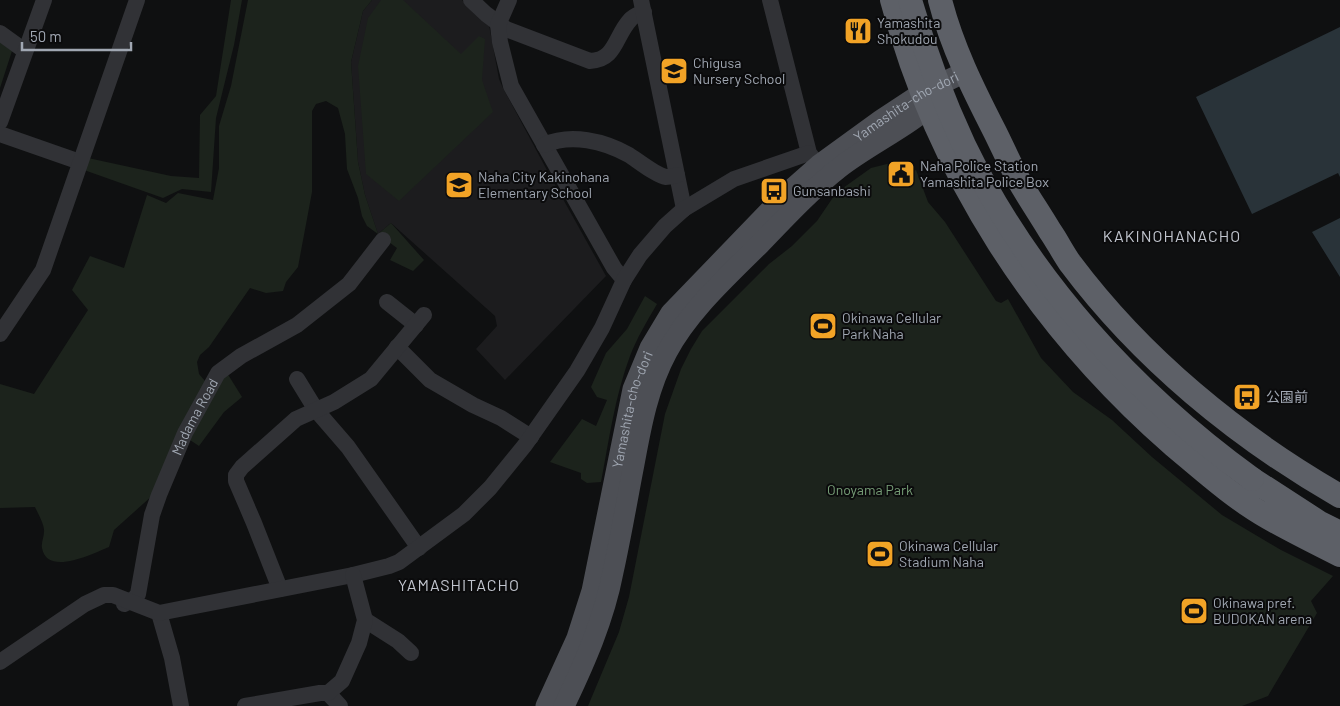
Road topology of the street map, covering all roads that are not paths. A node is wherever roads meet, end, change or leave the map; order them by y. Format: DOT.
graph roads {
  1 [pos="44,0"];
  2 [pos="137,0"];
  3 [pos="471,0"];
  4 [pos="509,0"];
  5 [pos="770,0"];
  6 [pos="892,0"];
  7 [pos="910,0"];
  8 [pos="940,0"];
  9 [pos="643,6"];
  10 [pos="498,25"];
  11 [pos="0,33"];
  12 [pos="25,51"];
  13 [pos="965,72"];
  14 [pos="925,101"];
  15 [pos="0,122"];
  16 [pos="0,134"];
  17 [pos="544,145"];
  18 [pos="814,159"];
  19 [pos="80,162"];
  20 [pos="677,175"];
  21 [pos="684,209"];
  22 [pos="383,240"];
  23 [pos="624,280"];
  24 [pos="387,302"];
  25 [pos="0,334"];
  26 [pos="396,347"];
  27 [pos="297,379"];
  28 [pos="316,410"];
  29 [pos="531,437"];
  30 [pos="1340,496"];
  31 [pos="1340,533"];
  32 [pos="419,548"];
  33 [pos="1340,554"];
  34 [pos="353,574"];
  35 [pos="280,589"];
  36 [pos="127,602"];
  37 [pos="159,613"];
  38 [pos="365,620"];
  39 [pos="411,653"];
  40 [pos="0,662"];
  41 [pos="335,702"];
  42 [pos="181,706"];
  43 [pos="245,706"];
  44 [pos="546,706"];
  45 [pos="564,706"];
  1 -- 12 [label="street"];
  2 -- 19 [label="street"];
  3 -- 10 [label="street"];
  4 -- 10 [label="street"];
  5 -- 18 [label="street"];
  6 -- 14 [label="highway"];
  7 -- 31 [label="highway, bridge"];
  8 -- 13 [label="highway"];
  9 -- 10 [label="street"];
  9 -- 20 [label="street"];
  10 -- 17 [label="street"];
  11 -- 12 [label="street"];
  12 -- 15 [label="street"];
  13 -- 14 [label="main road, Yamashita-cho-dori"];
  13 -- 30 [label="highway"];
  14 -- 18 [label="main road, Yamashita-cho-dori"];
  14 -- 33 [label="highway"];
  14 -- 45 [label="main road, Yamashita-cho-dori"];
  16 -- 19 [label="street"];
  17 -- 20 [label="street"];
  17 -- 23 [label="street"];
  18 -- 21 [label="street"];
  18 -- 44 [label="main road, Yamashita-cho-dori"];
  19 -- 25 [label="street"];
  20 -- 21 [label="street"];
  21 -- 23 [label="street"];
  22 -- 36 [label="street, Madama Road"];
  23 -- 29 [label="street"];
  24 -- 26 [label="street"];
  26 -- 28 [label="street"];
  26 -- 29 [label="street"];
  27 -- 28 [label="street"];
  28 -- 32 [label="street"];
  28 -- 35 [label="street"];
  29 -- 32 [label="street"];
  32 -- 34 [label="street"];
  34 -- 35 [label="street"];
  34 -- 38 [label="street"];
  35 -- 37 [label="street"];
  36 -- 37 [label="street"];
  36 -- 40 [label="street"];
  37 -- 42 [label="street"];
  38 -- 39 [label="street"];
  38 -- 41 [label="street"];
  41 -- 43 [label="street"];
}
